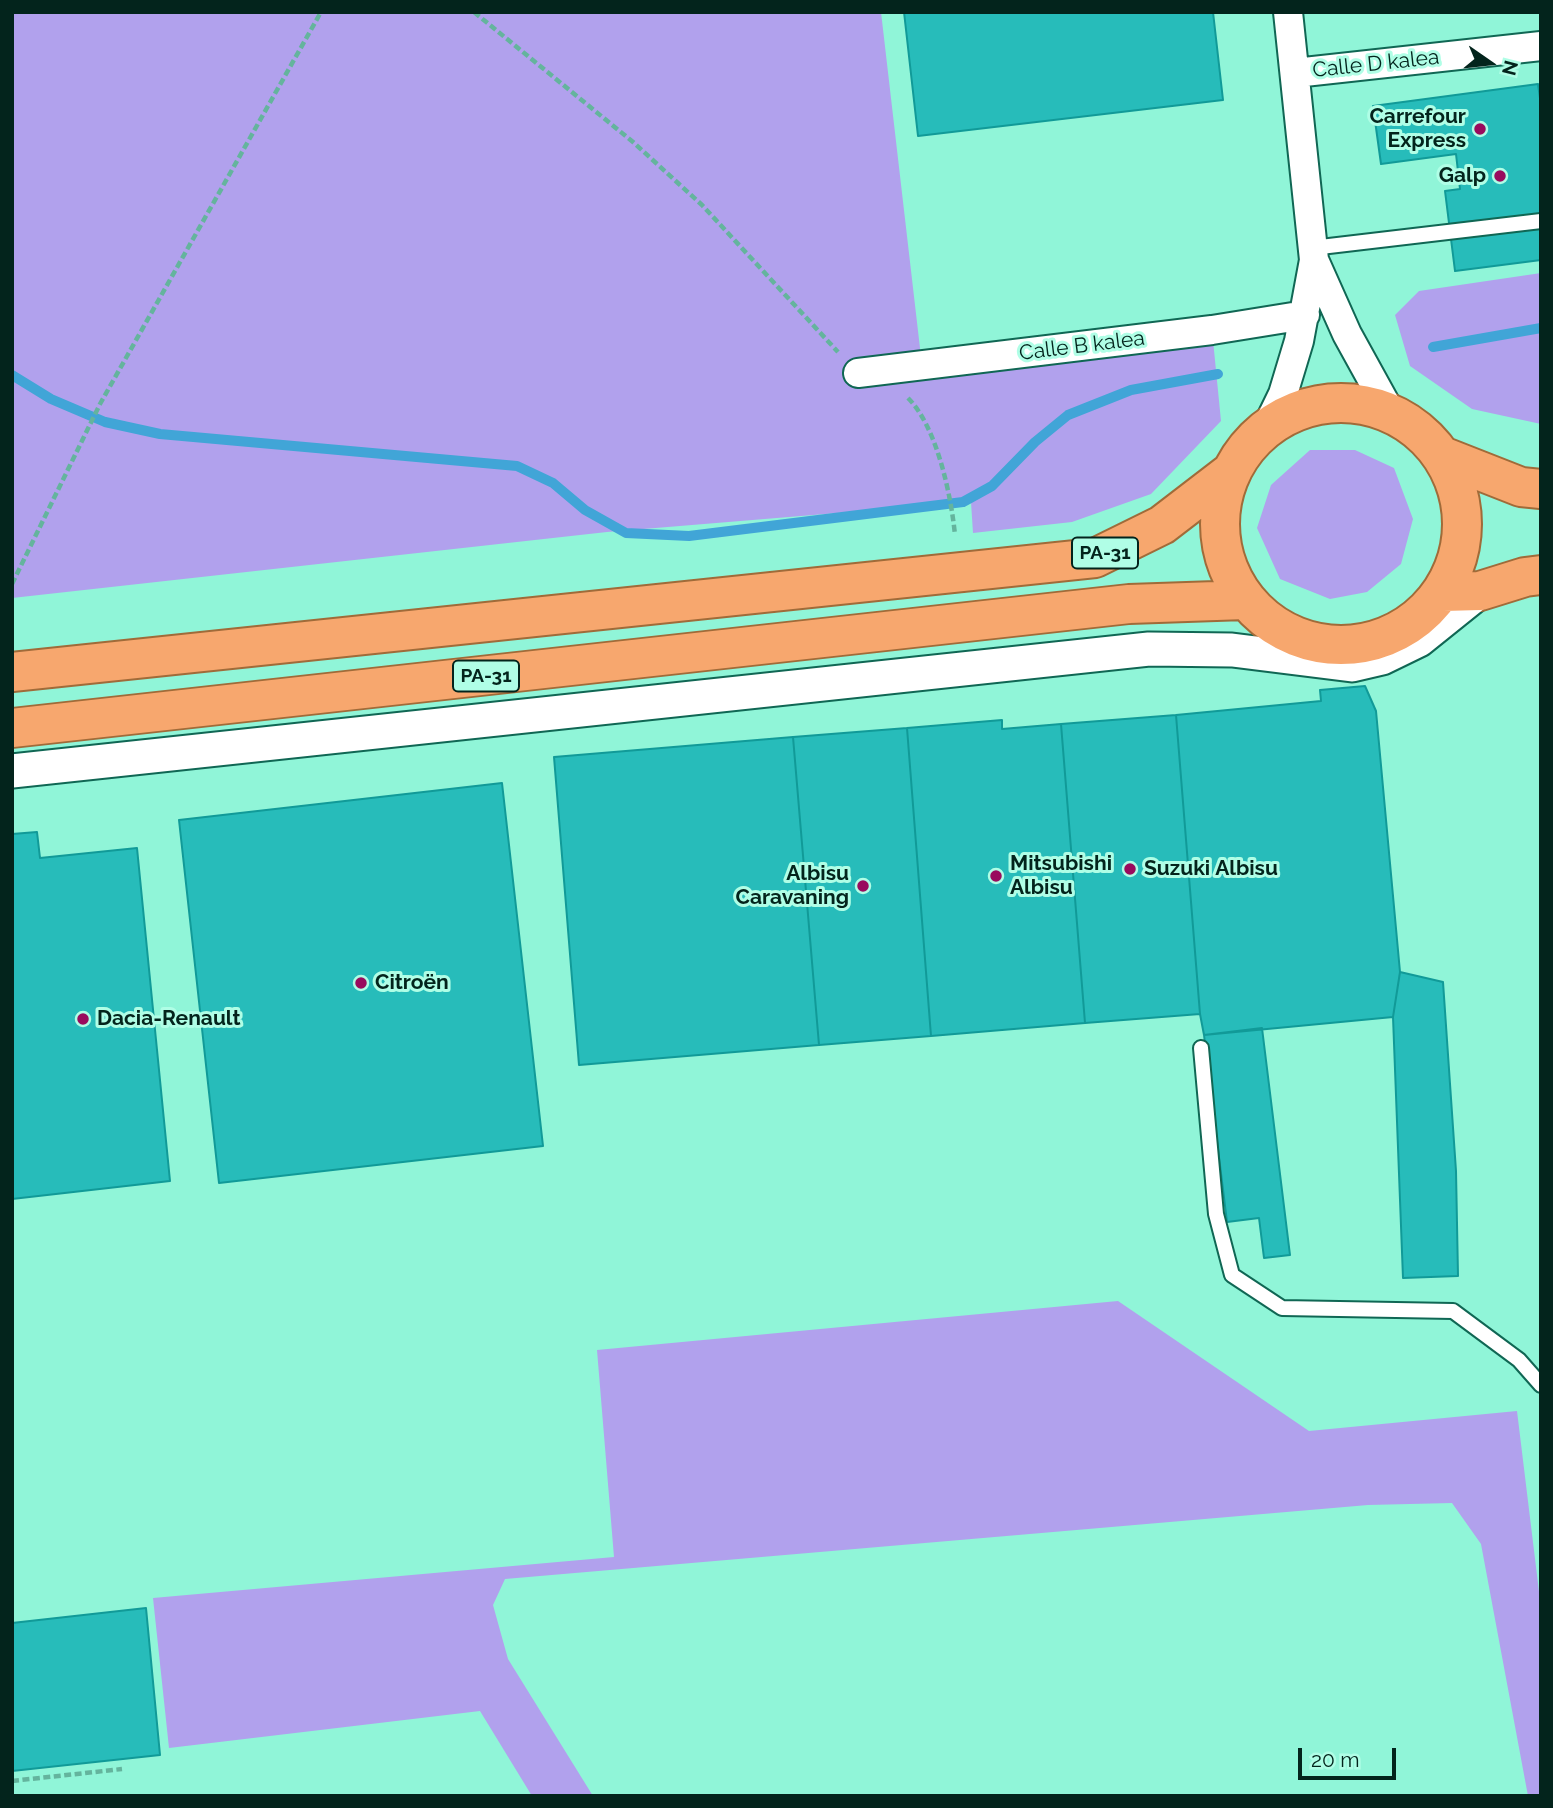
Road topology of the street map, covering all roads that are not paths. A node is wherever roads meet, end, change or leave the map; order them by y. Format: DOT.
graph roads {
  1 [pos="1288,12"];
  2 [pos="1541,46"];
  3 [pos="1294,74"];
  4 [pos="1541,221"];
  5 [pos="1313,254"];
  6 [pos="1305,315"];
  7 [pos="869,372"];
  8 [pos="1390,412"];
  9 [pos="1265,431"];
  10 [pos="1442,456"];
  11 [pos="1231,472"];
  12 [pos="1541,489"];
  13 [pos="1541,575"];
  14 [pos="1461,592"];
  15 [pos="1245,600"];
  16 [pos="12,671"];
  17 [pos="12,729"];
  18 [pos="12,771"];
  19 [pos="1201,1048"];
  20 [pos="1541,1384"];
  1 -- 3 [label="street"];
  2 -- 3 [label="street, Calle D kalea"];
  3 -- 5 [label="street"];
  4 -- 5 [label="lane"];
  5 -- 6 [label="street"];
  5 -- 8 [label="street"];
  6 -- 7 [label="street, Calle B kalea"];
  6 -- 9 [label="street"];
  8 -- 9 [label="highway, PA-31"];
  8 -- 10 [label="highway, PA-31"];
  9 -- 11 [label="highway, PA-31"];
  10 -- 12 [label="highway, PA-31"];
  10 -- 14 [label="highway, PA-31"];
  11 -- 15 [label="highway, PA-31"];
  11 -- 16 [label="highway, PA-31"];
  13 -- 14 [label="highway, PA-31"];
  14 -- 15 [label="highway, PA-31"];
  14 -- 18 [label="street"];
  15 -- 17 [label="highway, PA-31"];
  19 -- 20 [label="lane"];
}
